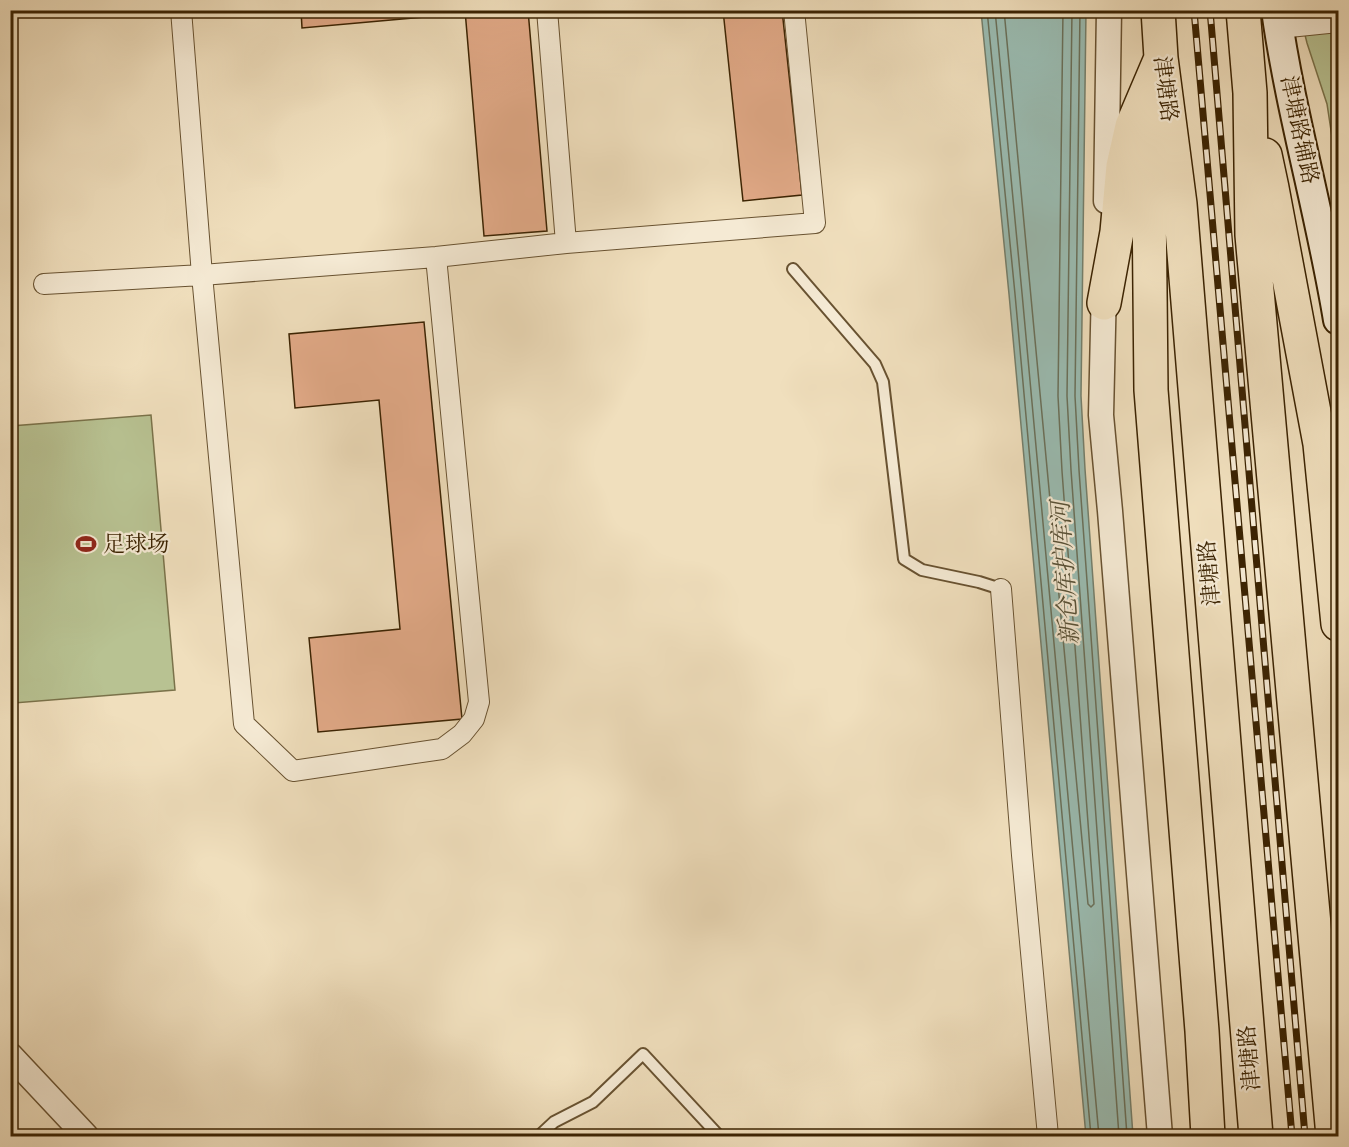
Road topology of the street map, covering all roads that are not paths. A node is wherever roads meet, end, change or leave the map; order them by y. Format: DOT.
graph roads {
  1 [pos="181,10"];
  2 [pos="547,10"];
  3 [pos="794,10"];
  4 [pos="1109,10"];
  5 [pos="1158,10"];
  6 [pos="1243,10"];
  7 [pos="1278,19"];
  8 [pos="1338,22"];
  9 [pos="1161,58"];
  10 [pos="1250,93"];
  11 [pos="566,243"];
  12 [pos="436,257"];
  13 [pos="793,269"];
  14 [pos="202,275"];
  15 [pos="44,284"];
  16 [pos="1336,285"];
  17 [pos="1104,303"];
  18 [pos="1338,320"];
  19 [pos="1001,589"];
  20 [pos="1338,624"];
  21 [pos="10,1055"];
  22 [pos="86,1137"];
  23 [pos="539,1137"];
  24 [pos="719,1137"];
  25 [pos="1048,1137"];
  26 [pos="1160,1137"];
  27 [pos="1208,1137"];
  28 [pos="1256,1137"];
  29 [pos="1333,1137"];
  1 -- 14 [label="street"];
  2 -- 11 [label="street"];
  3 -- 11 [label="street"];
  4 -- 17 [label="street"];
  5 -- 9 [label="highway, 津塘路"];
  6 -- 10 [label="highway"];
  7 -- 8 [label="street"];
  7 -- 16 [label="main road, 津塘路辅路"];
  9 -- 17 [label="highway"];
  9 -- 27 [label="highway"];
  9 -- 28 [label="highway, 津塘路"];
  10 -- 20 [label="highway"];
  10 -- 29 [label="highway"];
  11 -- 12 [label="street"];
  12 -- 14 [label="street"];
  12 -- 14 [label="street"];
  13 -- 19 [label="lane"];
  14 -- 15 [label="street"];
  16 -- 18 [label="main road, 津塘路辅路"];
  17 -- 26 [label="street"];
  19 -- 25 [label="street"];
  21 -- 22 [label="street"];
  23 -- 24 [label="lane"];
}
